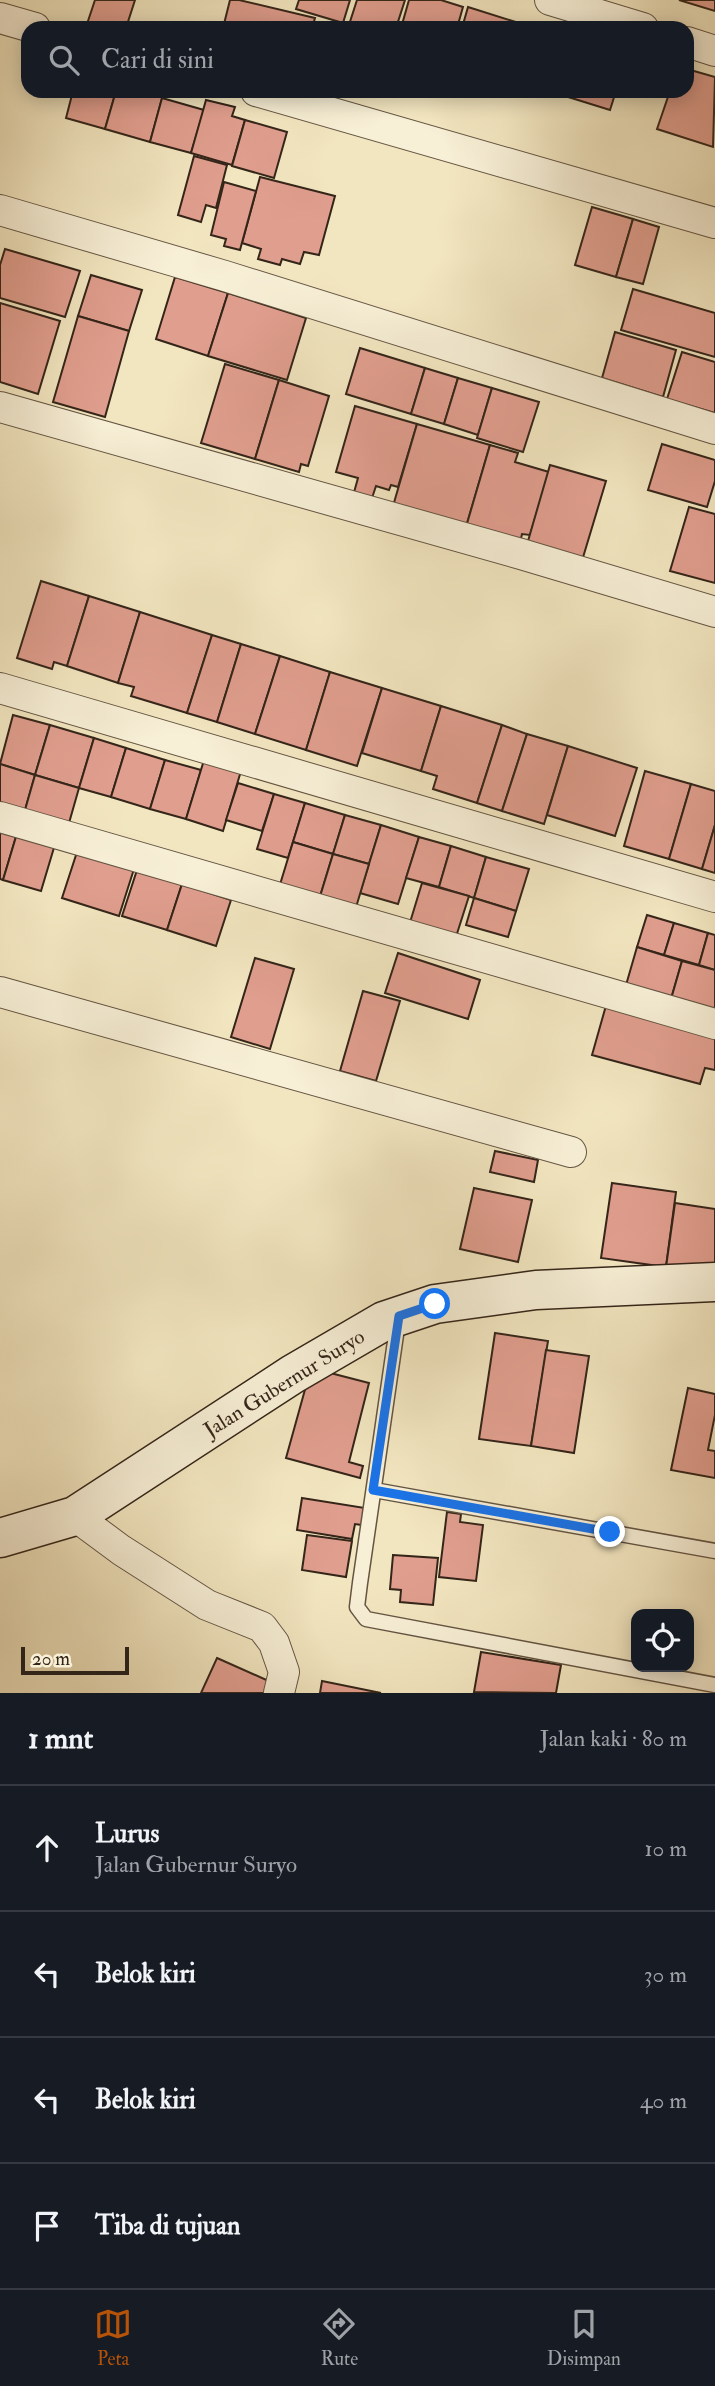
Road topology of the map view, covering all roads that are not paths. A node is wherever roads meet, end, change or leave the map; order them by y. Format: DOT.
graph roads {
  1 [pos="550,0"];
  2 [pos="0,18"];
  3 [pos="620,21"];
  4 [pos="21,24"];
  5 [pos="694,44"];
  6 [pos="715,51"];
  7 [pos="280,98"];
  8 [pos="0,210"];
  9 [pos="715,223"];
  10 [pos="0,407"];
  11 [pos="715,429"];
  12 [pos="715,612"];
  13 [pos="0,688"];
  14 [pos="0,817"];
  15 [pos="715,897"];
  16 [pos="0,992"];
  17 [pos="715,1024"];
  18 [pos="571,1152"];
  19 [pos="715,1282"];
  20 [pos="399,1316"];
  21 [pos="373,1490"];
  22 [pos="75,1516"];
  23 [pos="0,1538"];
  24 [pos="715,1551"];
  25 [pos="715,1685"];
  26 [pos="279,1693"];
  1 -- 3 [label="street"];
  2 -- 4 [label="street"];
  5 -- 6 [label="street"];
  7 -- 9 [label="street"];
  8 -- 11 [label="street"];
  10 -- 12 [label="street"];
  13 -- 15 [label="street"];
  14 -- 17 [label="street"];
  16 -- 18 [label="street"];
  19 -- 20 [label="main road, Jalan Gubernur Suryo"];
  20 -- 21 [label="lane"];
  20 -- 22 [label="main road, Jalan Gubernur Suryo"];
  21 -- 24 [label="lane"];
  21 -- 25 [label="lane"];
  22 -- 23 [label="main road, Jalan Gubernur Suryo"];
  22 -- 26 [label="street"];
}
